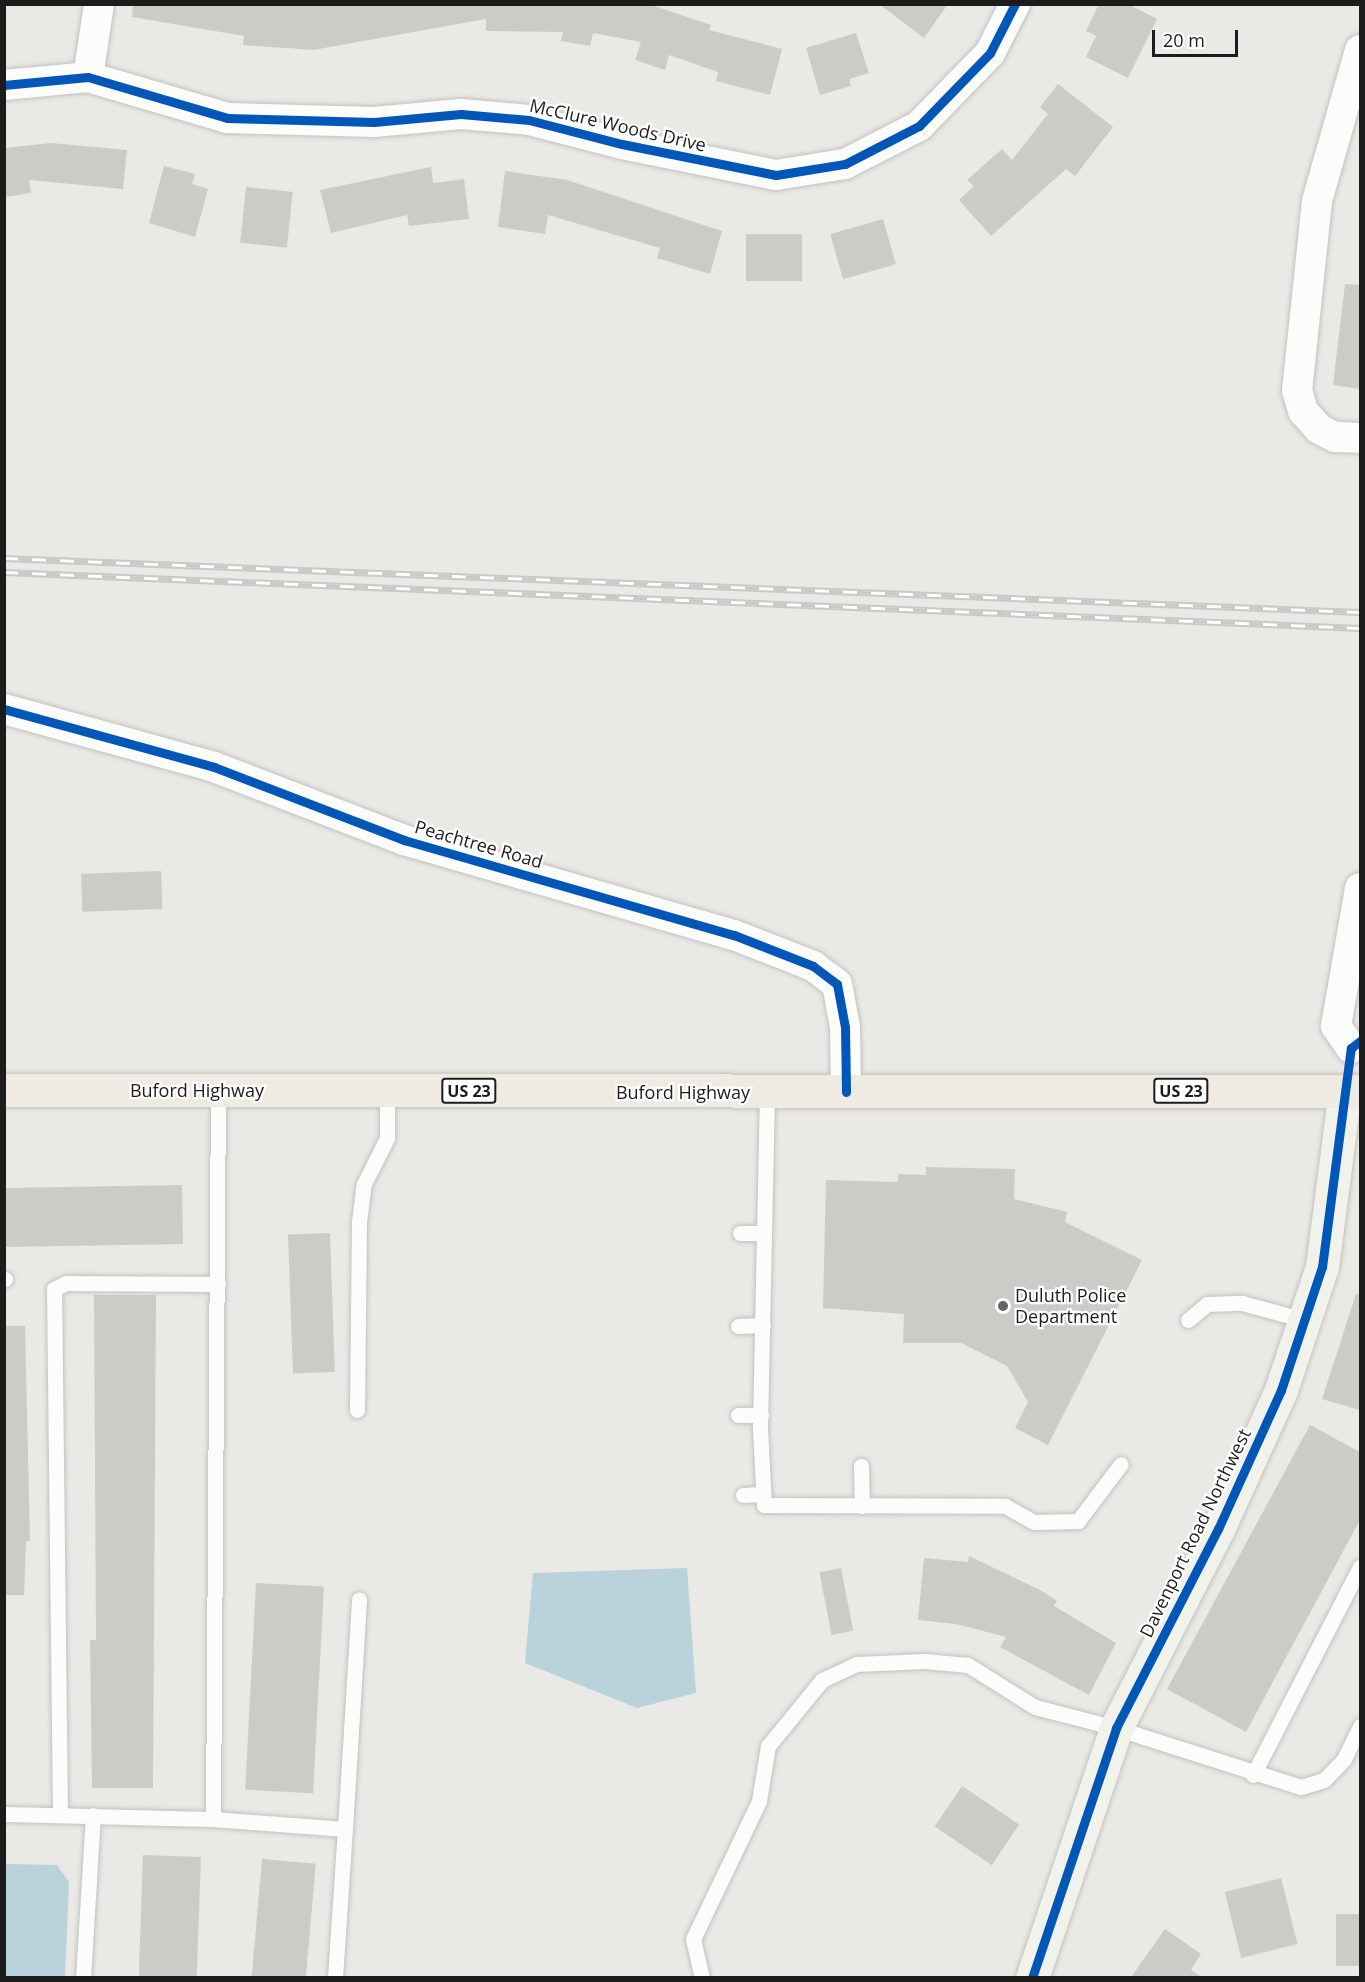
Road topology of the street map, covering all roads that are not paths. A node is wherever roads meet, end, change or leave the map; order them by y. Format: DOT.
graph roads {
  1 [pos="99,4"];
  2 [pos="1015,4"];
  3 [pos="1360,50"];
  4 [pos="88,77"];
  5 [pos="4,85"];
  6 [pos="1360,438"];
  7 [pos="4,709"];
  8 [pos="1360,888"];
  9 [pos="1356,1044"];
  10 [pos="4,1090"];
  11 [pos="218,1090"];
  12 [pos="387,1091"];
  13 [pos="1353,1091"];
  14 [pos="766,1092"];
  15 [pos="846,1092"];
  16 [pos="740,1233"];
  17 [pos="764,1233"];
  18 [pos="218,1284"];
  19 [pos="1188,1320"];
  20 [pos="1305,1320"];
  21 [pos="763,1325"];
  22 [pos="738,1326"];
  23 [pos="357,1410"];
  24 [pos="738,1415"];
  25 [pos="760,1415"];
  26 [pos="1121,1464"];
  27 [pos="861,1466"];
  28 [pos="763,1494"];
  29 [pos="743,1495"];
  30 [pos="862,1506"];
  31 [pos="1360,1567"];
  32 [pos="359,1599"];
  33 [pos="1360,1726"];
  34 [pos="1116,1728"];
  35 [pos="1253,1775"];
  36 [pos="4,1814"];
  37 [pos="60,1814"];
  38 [pos="93,1815"];
  39 [pos="213,1819"];
  40 [pos="345,1828"];
  41 [pos="83,1977"];
  42 [pos="335,1977"];
  43 [pos="702,1977"];
  44 [pos="1032,1977"];
  1 -- 4 [label="street"];
  2 -- 4 [label="street, McClure Woods Drive"];
  3 -- 6 [label="street"];
  4 -- 5 [label="street, McClure Woods Drive"];
  7 -- 15 [label="street, Peachtree Road"];
  8 -- 9 [label="street"];
  9 -- 13 [label="street"];
  10 -- 11 [label="main road, Buford Highway / US 23"];
  11 -- 12 [label="main road, Buford Highway / US 23"];
  11 -- 18 [label="lane"];
  12 -- 14 [label="main road, Buford Highway / US 23"];
  12 -- 23 [label="lane"];
  13 -- 15 [label="main road, Buford Highway / US 23"];
  13 -- 20 [label="street, Davenport Road Northwest"];
  14 -- 15 [label="main road, Buford Highway / US 23"];
  14 -- 17 [label="lane"];
  16 -- 17 [label="lane"];
  17 -- 21 [label="lane"];
  18 -- 37 [label="lane"];
  18 -- 39 [label="lane"];
  19 -- 20 [label="lane"];
  20 -- 34 [label="street, Davenport Road Northwest"];
  21 -- 22 [label="lane"];
  21 -- 25 [label="lane"];
  24 -- 25 [label="lane"];
  25 -- 28 [label="lane"];
  26 -- 30 [label="lane"];
  27 -- 30 [label="lane"];
  28 -- 29 [label="lane"];
  28 -- 30 [label="lane"];
  31 -- 35 [label="lane"];
  32 -- 40 [label="lane"];
  33 -- 35 [label="lane"];
  34 -- 35 [label="lane"];
  34 -- 43 [label="lane"];
  34 -- 44 [label="street, Davenport Road Northwest"];
  36 -- 37 [label="lane"];
  37 -- 38 [label="lane"];
  38 -- 39 [label="lane"];
  38 -- 41 [label="lane"];
  39 -- 40 [label="lane"];
  40 -- 42 [label="lane"];
}
